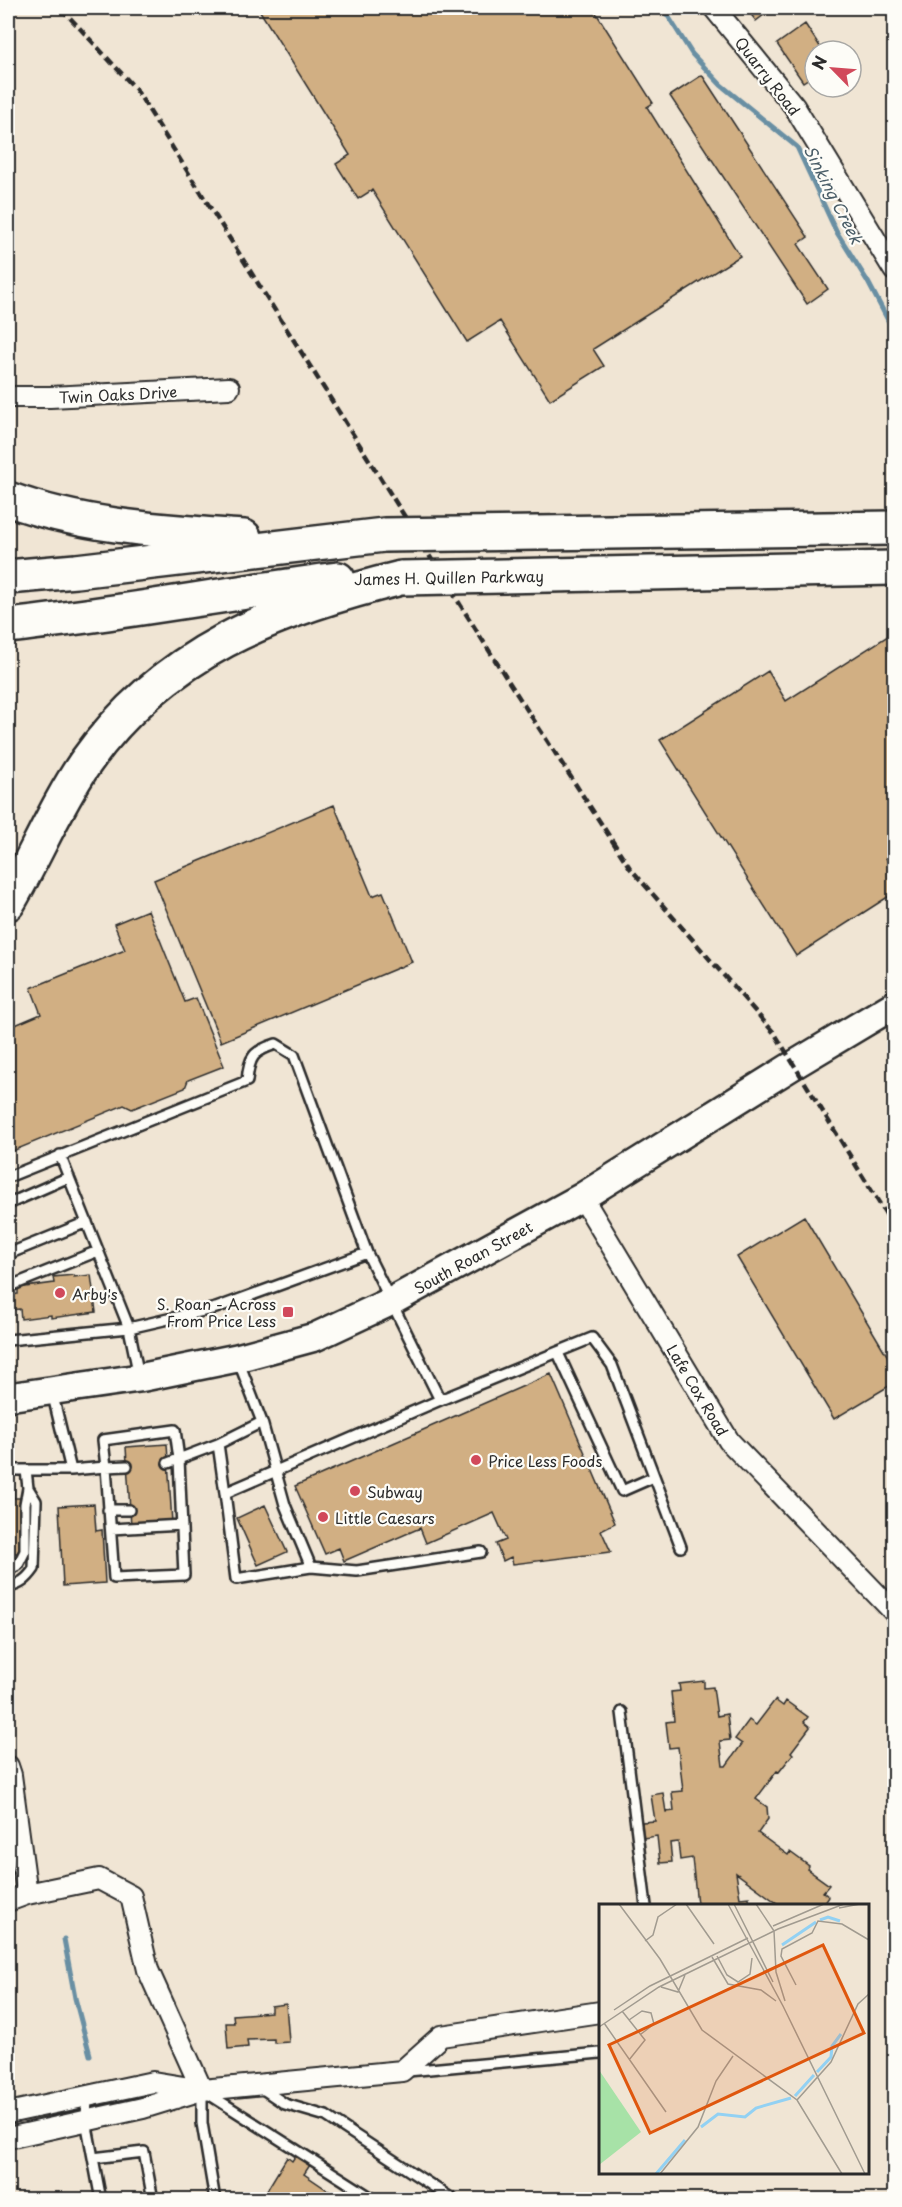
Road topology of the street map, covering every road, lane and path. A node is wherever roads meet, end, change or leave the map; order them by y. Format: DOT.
graph roads {
  1 [pos="714,8"];
  2 [pos="894,270"];
  3 [pos="229,388"];
  4 [pos="8,397"];
  5 [pos="8,499"];
  6 [pos="894,528"];
  7 [pos="318,543"];
  8 [pos="894,568"];
  9 [pos="8,577"];
  10 [pos="401,578"];
  11 [pos="8,626"];
  12 [pos="8,903"];
  13 [pos="894,1005"];
  14 [pos="60,1155"];
  15 [pos="8,1177"];
  16 [pos="69,1178"];
  17 [pos="582,1197"];
  18 [pos="8,1204"];
  19 [pos="87,1222"];
  20 [pos="98,1251"];
  21 [pos="367,1253"];
  22 [pos="8,1254"];
  23 [pos="8,1287"];
  24 [pos="392,1301"];
  25 [pos="129,1328"];
  26 [pos="8,1340"];
  27 [pos="558,1353"];
  28 [pos="237,1358"];
  29 [pos="139,1378"];
  30 [pos="52,1391"];
  31 [pos="8,1397"];
  32 [pos="440,1400"];
  33 [pos="262,1422"];
  34 [pos="218,1444"];
  35 [pos="179,1459"];
  36 [pos="168,1463"];
  37 [pos="127,1466"];
  38 [pos="106,1467"];
  39 [pos="8,1470"];
  40 [pos="26,1470"];
  41 [pos="71,1470"];
  42 [pos="277,1470"];
  43 [pos="654,1477"];
  44 [pos="28,1488"];
  45 [pos="225,1494"];
  46 [pos="108,1510"];
  47 [pos="129,1510"];
  48 [pos="182,1525"];
  49 [pos="111,1529"];
  50 [pos="681,1547"];
  51 [pos="481,1552"];
  52 [pos="310,1567"];
  53 [pos="8,1570"];
  54 [pos="8,1587"];
  55 [pos="894,1612"];
  56 [pos="622,1712"];
  57 [pos="8,1766"];
  58 [pos="27,1894"];
  59 [pos="8,1901"];
  60 [pos="646,1904"];
  61 [pos="599,2012"];
  62 [pos="599,2053"];
  63 [pos="402,2071"];
  64 [pos="256,2084"];
  65 [pos="202,2090"];
  66 [pos="87,2096"];
  67 [pos="8,2113"];
  68 [pos="86,2121"];
  69 [pos="8,2138"];
  70 [pos="93,2158"];
  71 [pos="101,2199"];
  72 [pos="153,2199"];
  73 [pos="214,2199"];
  74 [pos="375,2199"];
  75 [pos="454,2199"];
  1 -- 2 [label="street, Quarry Road"];
  3 -- 4 [label="street, Twin Oaks Drive"];
  5 -- 7 [label="highway"];
  6 -- 7 [label="highway, bridge"];
  7 -- 9 [label="highway"];
  8 -- 10 [label="highway, James H. Quillen Parkway, bridge"];
  10 -- 11 [label="highway, James H. Quillen Parkway"];
  10 -- 12 [label="highway"];
  13 -- 17 [label="main road, South Roan Street"];
  14 -- 15 [label="lane"];
  14 -- 16 [label="lane"];
  14 -- 21 [label="lane"];
  16 -- 18 [label="lane"];
  16 -- 19 [label="lane"];
  17 -- 24 [label="main road, South Roan Street"];
  17 -- 55 [label="street, Lafe Cox Road"];
  19 -- 20 [label="lane"];
  19 -- 22 [label="lane"];
  20 -- 23 [label="lane"];
  20 -- 25 [label="lane"];
  21 -- 24 [label="lane"];
  21 -- 25 [label="lane"];
  24 -- 28 [label="main road, South Roan Street"];
  24 -- 32 [label="lane"];
  25 -- 26 [label="lane"];
  25 -- 29 [label="lane"];
  27 -- 32 [label="lane"];
  27 -- 43 [label="lane"];
  27 -- 43 [label="lane"];
  28 -- 29 [label="main road, South Roan Street"];
  28 -- 33 [label="lane"];
  29 -- 30 [label="main road, South Roan Street"];
  30 -- 31 [label="main road, South Roan Street"];
  30 -- 41 [label="lane"];
  32 -- 42 [label="lane"];
  33 -- 34 [label="lane"];
  33 -- 42 [label="lane"];
  34 -- 35 [label="lane"];
  34 -- 45 [label="lane"];
  35 -- 36 [label="lane"];
  35 -- 38 [label="lane"];
  35 -- 48 [label="lane"];
  37 -- 38 [label="lane"];
  38 -- 41 [label="lane"];
  38 -- 46 [label="lane"];
  39 -- 40 [label="lane"];
  40 -- 41 [label="lane"];
  40 -- 44 [label="lane"];
  42 -- 45 [label="lane"];
  42 -- 52 [label="lane"];
  43 -- 50 [label="lane"];
  44 -- 53 [label="lane"];
  44 -- 54 [label="lane"];
  45 -- 52 [label="lane"];
  46 -- 47 [label="lane"];
  46 -- 49 [label="lane"];
  48 -- 49 [label="lane"];
  48 -- 49 [label="lane"];
  51 -- 52 [label="lane"];
  56 -- 60 [label="lane"];
  57 -- 58 [label="street"];
  58 -- 59 [label="street"];
  58 -- 65 [label="street"];
  61 -- 63 [label="street"];
  62 -- 63 [label="lane"];
  63 -- 64 [label="street"];
  64 -- 65 [label="street"];
  64 -- 75 [label="lane"];
  65 -- 66 [label="street"];
  65 -- 68 [label="street"];
  65 -- 73 [label="lane"];
  65 -- 74 [label="lane"];
  66 -- 67 [label="street"];
  66 -- 68 [label="lane"];
  68 -- 69 [label="street"];
  68 -- 70 [label="lane"];
  70 -- 71 [label="lane"];
  70 -- 72 [label="lane"];
}
